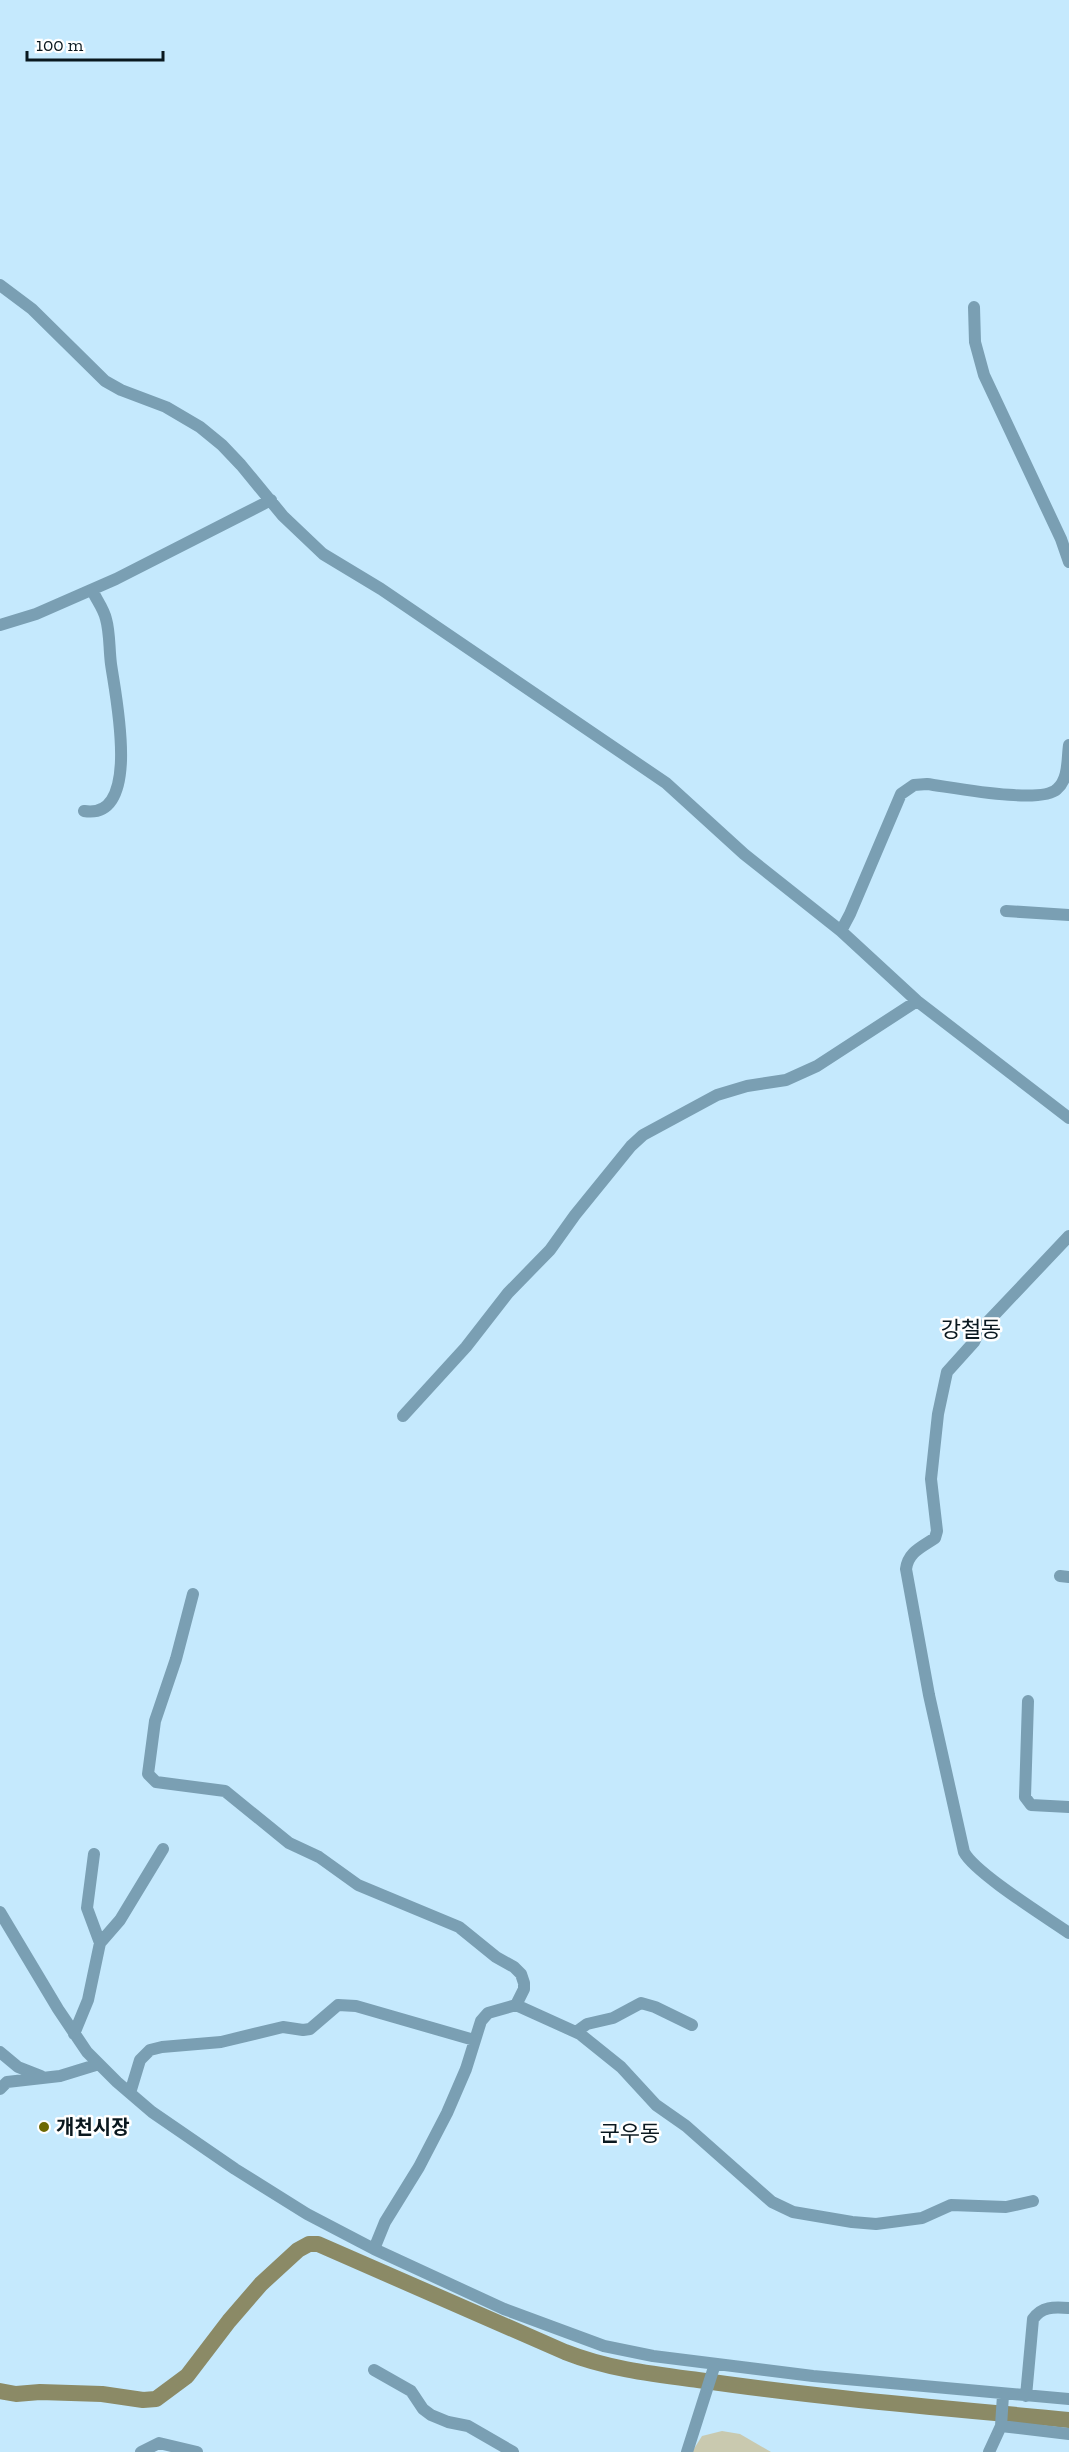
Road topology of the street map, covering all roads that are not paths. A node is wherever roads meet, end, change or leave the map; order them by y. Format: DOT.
graph roads {
  1 [pos="0,285"];
  2 [pos="974,307"];
  3 [pos="271,500"];
  4 [pos="1069,562"];
  5 [pos="92,590"];
  6 [pos="0,625"];
  7 [pos="1069,745"];
  8 [pos="1064,788"];
  9 [pos="84,812"];
  10 [pos="1006,911"];
  11 [pos="1069,915"];
  12 [pos="841,931"];
  13 [pos="917,1001"];
  14 [pos="1069,1118"];
  15 [pos="1069,1236"];
  16 [pos="403,1416"];
  17 [pos="193,1594"];
  18 [pos="1028,1701"];
  19 [pos="1069,1807"];
  20 [pos="163,1849"];
  21 [pos="94,1854"];
  22 [pos="0,1912"];
  23 [pos="1069,1934"];
  24 [pos="100,1943"];
  25 [pos="516,2005"];
  26 [pos="692,2025"];
  27 [pos="576,2032"];
  28 [pos="74,2034"];
  29 [pos="474,2040"];
  30 [pos="0,2052"];
  31 [pos="99,2064"];
  32 [pos="45,2078"];
  33 [pos="0,2089"];
  34 [pos="130,2093"];
  35 [pos="1033,2200"];
  36 [pos="374,2248"];
  37 [pos="1069,2308"];
  38 [pos="713,2369"];
  39 [pos="375,2370"];
  40 [pos="1026,2396"];
  41 [pos="1069,2399"];
  42 [pos="1003,2401"];
  43 [pos="1001,2426"];
  44 [pos="1069,2434"];
  45 [pos="141,2452"];
  46 [pos="196,2452"];
  47 [pos="513,2452"];
  48 [pos="687,2452"];
  49 [pos="989,2452"];
  1 -- 3 [label="street"];
  2 -- 4 [label="street"];
  3 -- 5 [label="street"];
  3 -- 12 [label="street"];
  5 -- 6 [label="street"];
  5 -- 9 [label="street"];
  7 -- 8 [label="street"];
  8 -- 12 [label="street"];
  10 -- 11 [label="street"];
  12 -- 13 [label="street"];
  13 -- 14 [label="street"];
  13 -- 16 [label="street"];
  15 -- 23 [label="street"];
  17 -- 25 [label="street"];
  18 -- 19 [label="street"];
  20 -- 24 [label="street"];
  21 -- 24 [label="street"];
  22 -- 28 [label="street"];
  24 -- 28 [label="street"];
  25 -- 27 [label="street"];
  25 -- 29 [label="street"];
  26 -- 27 [label="street"];
  27 -- 35 [label="street"];
  28 -- 31 [label="street"];
  29 -- 34 [label="street"];
  29 -- 36 [label="street"];
  30 -- 32 [label="street"];
  31 -- 32 [label="street"];
  31 -- 34 [label="street"];
  32 -- 33 [label="street"];
  34 -- 36 [label="street"];
  36 -- 38 [label="street"];
  37 -- 40 [label="street"];
  38 -- 42 [label="street"];
  38 -- 48 [label="street"];
  39 -- 47 [label="street"];
  40 -- 41 [label="street"];
  40 -- 42 [label="street"];
  42 -- 43 [label="street"];
  43 -- 44 [label="street"];
  43 -- 49 [label="street"];
  45 -- 46 [label="street"];
}
